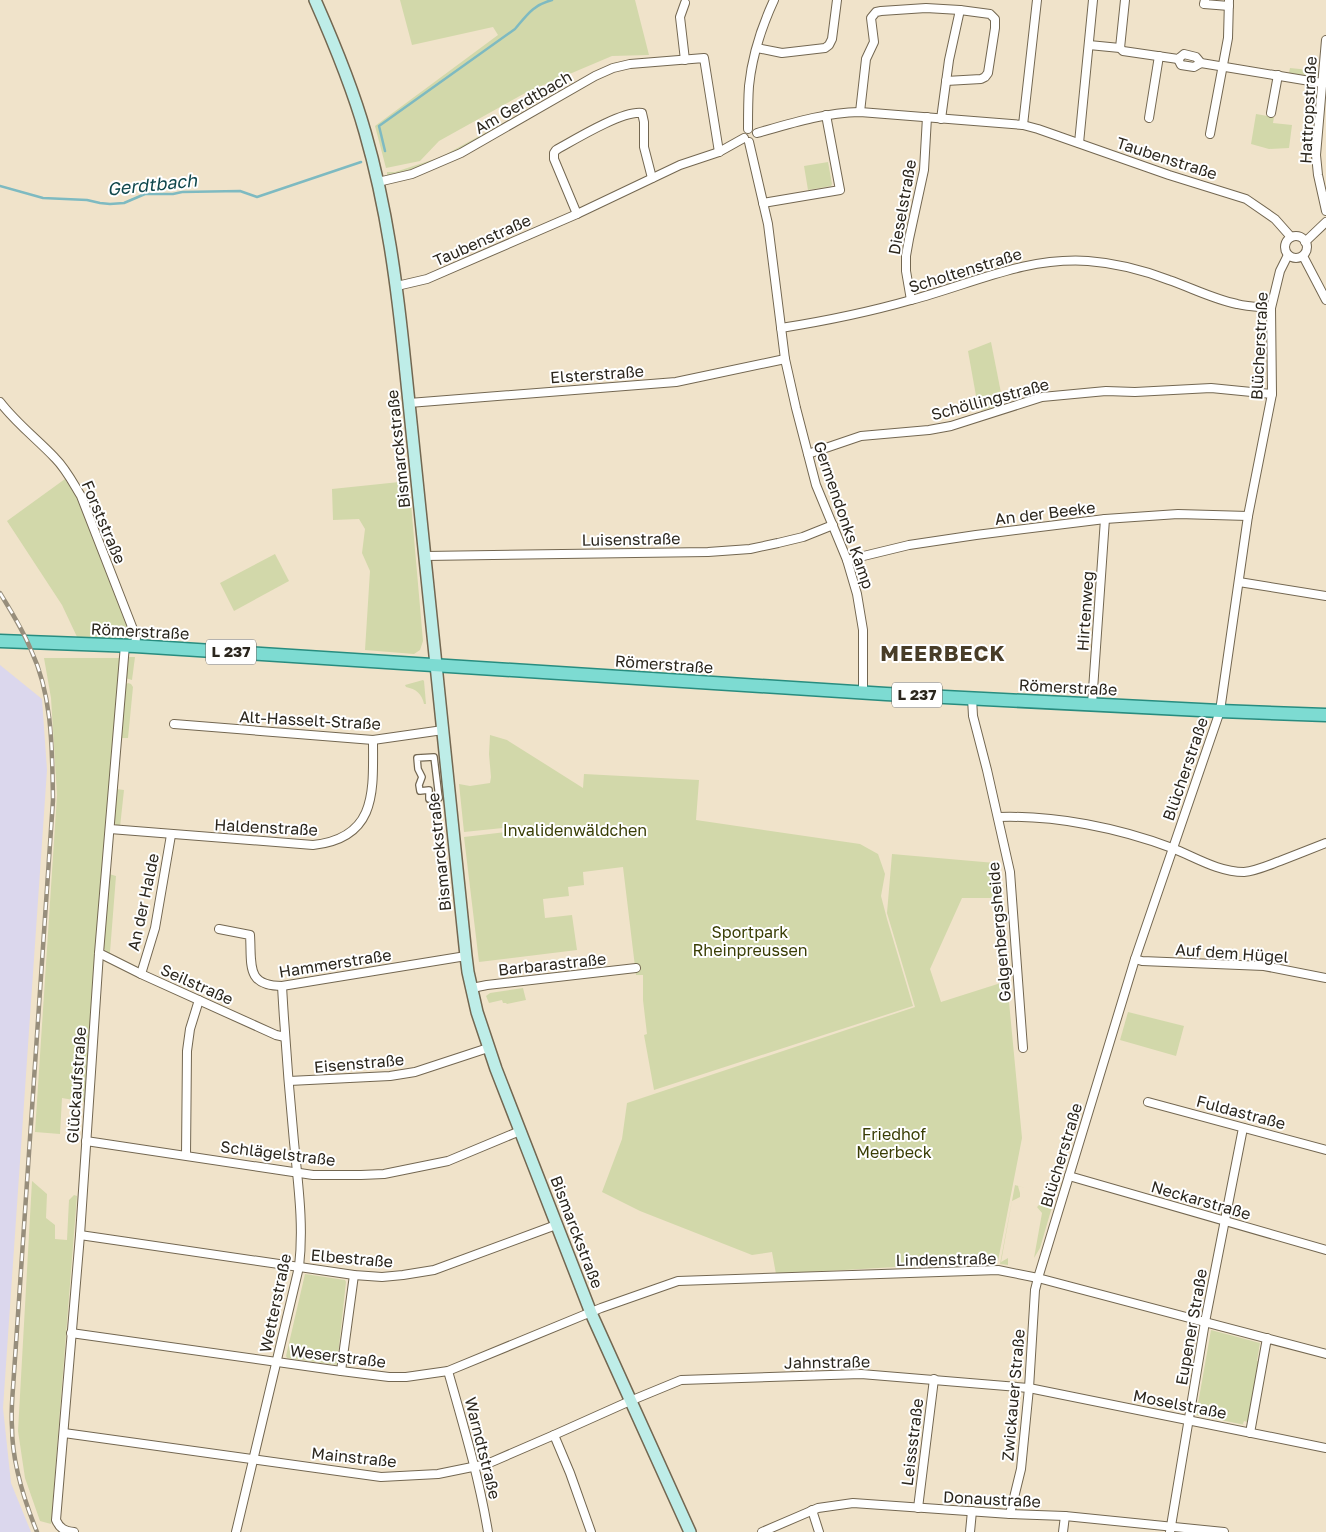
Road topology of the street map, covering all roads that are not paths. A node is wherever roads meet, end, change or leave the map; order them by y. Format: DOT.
graph roads {
  1 [pos="315,0"];
  2 [pos="774,0"];
  3 [pos="837,0"];
  4 [pos="1037,0"];
  5 [pos="1093,0"];
  6 [pos="1125,0"];
  7 [pos="1205,0"];
  8 [pos="685,3"];
  9 [pos="1229,3"];
  10 [pos="960,10"];
  11 [pos="1326,40"];
  12 [pos="1089,45"];
  13 [pos="757,48"];
  14 [pos="1120,48"];
  15 [pos="1159,56"];
  16 [pos="685,60"];
  17 [pos="1222,66"];
  18 [pos="1278,75"];
  19 [pos="946,81"];
  20 [pos="1323,85"];
  21 [pos="860,112"];
  22 [pos="1271,113"];
  23 [pos="826,115"];
  24 [pos="927,117"];
  25 [pos="1149,118"];
  26 [pos="941,119"];
  27 [pos="1023,125"];
  28 [pos="748,129"];
  29 [pos="757,133"];
  30 [pos="1210,134"];
  31 [pos="747,140"];
  32 [pos="1079,143"];
  33 [pos="719,152"];
  34 [pos="652,178"];
  35 [pos="378,182"];
  36 [pos="763,203"];
  37 [pos="1326,211"];
  38 [pos="577,214"];
  39 [pos="1326,222"];
  40 [pos="1291,237"];
  41 [pos="1306,242"];
  42 [pos="1288,256"];
  43 [pos="1303,256"];
  44 [pos="397,286"];
  45 [pos="911,300"];
  46 [pos="1326,300"];
  47 [pos="1271,308"];
  48 [pos="782,328"];
  49 [pos="785,359"];
  50 [pos="1272,394"];
  51 [pos="0,402"];
  52 [pos="409,402"];
  53 [pos="808,454"];
  54 [pos="1248,516"];
  55 [pos="1105,519"];
  56 [pos="833,525"];
  57 [pos="425,556"];
  58 [pos="846,560"];
  59 [pos="1239,582"];
  60 [pos="1326,596"];
  61 [pos="0,641"];
  62 [pos="130,646"];
  63 [pos="436,665"];
  64 [pos="863,693"];
  65 [pos="972,698"];
  66 [pos="1092,704"];
  67 [pos="1220,711"];
  68 [pos="1326,715"];
  69 [pos="174,724"];
  70 [pos="443,730"];
  71 [pos="373,740"];
  72 [pos="439,798"];
  73 [pos="998,817"];
  74 [pos="110,829"];
  75 [pos="171,835"];
  76 [pos="1326,843"];
  77 [pos="1172,848"];
  78 [pos="219,928"];
  79 [pos="98,953"];
  80 [pos="466,956"];
  81 [pos="1135,959"];
  82 [pos="636,968"];
  83 [pos="141,974"];
  84 [pos="1326,978"];
  85 [pos="282,986"];
  86 [pos="472,988"];
  87 [pos="200,1000"];
  88 [pos="285,1037"];
  89 [pos="488,1048"];
  90 [pos="1023,1048"];
  91 [pos="289,1081"];
  92 [pos="1148,1102"];
  93 [pos="1242,1128"];
  94 [pos="520,1131"];
  95 [pos="86,1141"];
  96 [pos="1326,1150"];
  97 [pos="186,1155"];
  98 [pos="297,1172"];
  99 [pos="1069,1176"];
  100 [pos="1225,1222"];
  101 [pos="556,1225"];
  102 [pos="80,1235"];
  103 [pos="1326,1250"];
  104 [pos="299,1267"];
  105 [pos="354,1275"];
  106 [pos="1038,1278"];
  107 [pos="591,1312"];
  108 [pos="1205,1322"];
  109 [pos="71,1333"];
  110 [pos="1267,1338"];
  111 [pos="1326,1354"];
  112 [pos="276,1362"];
  113 [pos="341,1371"];
  114 [pos="448,1371"];
  115 [pos="934,1379"];
  116 [pos="1029,1388"];
  117 [pos="630,1401"];
  118 [pos="1188,1419"];
  119 [pos="64,1433"];
  120 [pos="1250,1433"];
  121 [pos="554,1435"];
  122 [pos="1326,1448"];
  123 [pos="254,1458"];
  124 [pos="475,1466"];
  125 [pos="918,1508"];
  126 [pos="812,1510"];
  127 [pos="972,1511"];
  128 [pos="1010,1514"];
  129 [pos="1065,1516"];
  130 [pos="1170,1529"];
  131 [pos="74,1532"];
  132 [pos="236,1532"];
  133 [pos="488,1532"];
  134 [pos="591,1532"];
  135 [pos="690,1532"];
  136 [pos="762,1532"];
  137 [pos="819,1532"];
  138 [pos="970,1532"];
  139 [pos="1064,1532"];
  140 [pos="1224,1532"];
  1 -- 35 [label="main road, Bismarckstraße"];
  2 -- 13 [label="street"];
  3 -- 13 [label="street"];
  4 -- 27 [label="street"];
  5 -- 12 [label="street"];
  6 -- 14 [label="street"];
  7 -- 9 [label="street"];
  8 -- 16 [label="street"];
  9 -- 17 [label="street"];
  10 -- 19 [label="street"];
  10 -- 19 [label="street"];
  10 -- 21 [label="street"];
  11 -- 20 [label="street, Hattropstraße"];
  12 -- 14 [label="street"];
  12 -- 32 [label="street"];
  13 -- 28 [label="street"];
  14 -- 15 [label="street"];
  15 -- 17 [label="street"];
  15 -- 25 [label="street"];
  16 -- 33 [label="street, Am Gerdtbach"];
  16 -- 35 [label="street, Am Gerdtbach"];
  17 -- 18 [label="street"];
  17 -- 30 [label="street"];
  18 -- 20 [label="street"];
  18 -- 22 [label="street"];
  19 -- 26 [label="street"];
  20 -- 37 [label="street, Hattropstraße"];
  21 -- 23 [label="street, Taubenstraße"];
  21 -- 24 [label="street, Taubenstraße"];
  23 -- 29 [label="street, Taubenstraße"];
  23 -- 36 [label="street"];
  24 -- 26 [label="street, Taubenstraße"];
  24 -- 45 [label="street, Dieselstraße"];
  26 -- 27 [label="street, Taubenstraße"];
  27 -- 32 [label="street, Taubenstraße"];
  28 -- 29 [label="street"];
  28 -- 31 [label="street"];
  29 -- 31 [label="street"];
  31 -- 33 [label="street, Taubenstraße"];
  31 -- 36 [label="street, Germendonks Kamp"];
  32 -- 40 [label="street, Taubenstraße"];
  33 -- 34 [label="street, Taubenstraße"];
  34 -- 38 [label="street, Taubenstraße"];
  34 -- 38 [label="street"];
  35 -- 44 [label="main road, Bismarckstraße"];
  36 -- 48 [label="street, Germendonks Kamp"];
  38 -- 44 [label="street, Taubenstraße"];
  39 -- 41 [label="street"];
  40 -- 41 [label="street"];
  40 -- 42 [label="street"];
  41 -- 43 [label="street"];
  42 -- 43 [label="street"];
  42 -- 47 [label="street, Blücherstraße"];
  43 -- 46 [label="street"];
  44 -- 52 [label="main road, Bismarckstraße"];
  45 -- 47 [label="street, Scholtenstraße"];
  45 -- 48 [label="street, Scholtenstraße"];
  47 -- 50 [label="street, Blücherstraße"];
  48 -- 49 [label="street, Germendonks Kamp"];
  49 -- 52 [label="street, Elsterstraße"];
  49 -- 53 [label="street, Germendonks Kamp"];
  50 -- 53 [label="street, Schöllingstraße"];
  50 -- 54 [label="street, Blücherstraße"];
  51 -- 62 [label="street, Forststraße"];
  52 -- 57 [label="main road, Bismarckstraße"];
  53 -- 56 [label="street, Germendonks Kamp"];
  54 -- 55 [label="street, An der Beeke"];
  54 -- 59 [label="street, Blücherstraße"];
  55 -- 58 [label="street, An der Beeke"];
  55 -- 66 [label="street, Hirtenweg"];
  56 -- 57 [label="street, Luisenstraße"];
  56 -- 58 [label="street, Germendonks Kamp"];
  57 -- 63 [label="main road, Bismarckstraße"];
  58 -- 64 [label="street, Germendonks Kamp"];
  59 -- 60 [label="street"];
  59 -- 67 [label="street, Blücherstraße"];
  61 -- 62 [label="main road, Römerstraße / L 237"];
  62 -- 63 [label="main road, Römerstraße / L 237"];
  62 -- 74 [label="street, Glückaufstraße"];
  63 -- 64 [label="main road, Römerstraße / L 237"];
  63 -- 70 [label="main road, Bismarckstraße"];
  64 -- 65 [label="main road, Römerstraße / L 237"];
  65 -- 66 [label="main road, Römerstraße / L 237"];
  65 -- 73 [label="street, Galgenbergsheide"];
  66 -- 67 [label="main road, Römerstraße / L 237"];
  67 -- 68 [label="main road, Römerstraße / L 237"];
  67 -- 77 [label="street, Blücherstraße"];
  69 -- 71 [label="street, Alt-Hasselt-Straße"];
  70 -- 71 [label="street, Alt-Hasselt-Straße"];
  70 -- 80 [label="main road, Bismarckstraße"];
  71 -- 75 [label="street, Haldenstraße"];
  72 -- 72 [label="street"];
  73 -- 77 [label="street"];
  73 -- 90 [label="street, Galgenbergsheide"];
  74 -- 75 [label="street, Haldenstraße"];
  74 -- 79 [label="street, Glückaufstraße"];
  75 -- 83 [label="street, An der Halde"];
  76 -- 77 [label="street"];
  77 -- 81 [label="street, Blücherstraße"];
  78 -- 85 [label="street, Hammerstraße"];
  79 -- 83 [label="street, Seilstraße"];
  79 -- 95 [label="street, Glückaufstraße"];
  80 -- 85 [label="street, Hammerstraße"];
  80 -- 86 [label="main road, Bismarckstraße"];
  81 -- 84 [label="street, Auf dem Hügel"];
  81 -- 99 [label="street, Blücherstraße"];
  82 -- 86 [label="street, Barbarastraße"];
  83 -- 87 [label="street, Seilstraße"];
  85 -- 88 [label="street, Wetterstraße"];
  86 -- 89 [label="main road, Bismarckstraße"];
  87 -- 88 [label="street, Seilstraße"];
  87 -- 97 [label="street"];
  88 -- 91 [label="street, Wetterstraße"];
  89 -- 91 [label="street, Eisenstraße"];
  89 -- 94 [label="main road, Bismarckstraße"];
  91 -- 98 [label="street, Wetterstraße"];
  92 -- 93 [label="street, Fuldastraße"];
  93 -- 96 [label="street, Fuldastraße"];
  93 -- 100 [label="street, Eupener Straße"];
  94 -- 98 [label="street, Schlägelstraße"];
  94 -- 101 [label="main road, Bismarckstraße"];
  95 -- 97 [label="street, Schlägelstraße"];
  95 -- 102 [label="street, Glückaufstraße"];
  97 -- 98 [label="street, Schlägelstraße"];
  98 -- 104 [label="street, Wetterstraße"];
  99 -- 100 [label="street, Neckarstraße"];
  99 -- 106 [label="street, Blücherstraße"];
  100 -- 103 [label="street, Neckarstraße"];
  100 -- 108 [label="street, Eupener Straße"];
  101 -- 105 [label="street, Elbestraße"];
  101 -- 107 [label="main road, Bismarckstraße"];
  102 -- 104 [label="street, Elbestraße"];
  102 -- 109 [label="street, Glückaufstraße"];
  104 -- 105 [label="street, Elbestraße"];
  104 -- 112 [label="street, Wetterstraße"];
  105 -- 113 [label="street"];
  106 -- 107 [label="street, Lindenstraße"];
  106 -- 108 [label="street, Lindenstraße"];
  106 -- 116 [label="street, Zwickauer Straße"];
  107 -- 114 [label="street, Weserstraße"];
  107 -- 117 [label="main road, Bismarckstraße"];
  108 -- 110 [label="street, Lindenstraße"];
  108 -- 118 [label="street, Eupener Straße"];
  109 -- 112 [label="street, Weserstraße"];
  109 -- 119 [label="street, Glückaufstraße"];
  110 -- 111 [label="street, Lindenstraße"];
  110 -- 120 [label="street"];
  112 -- 113 [label="street, Weserstraße"];
  112 -- 123 [label="street, Wetterstraße"];
  113 -- 114 [label="street, Weserstraße"];
  114 -- 124 [label="street, Warndtstraße"];
  115 -- 116 [label="street, Jahnstraße"];
  115 -- 117 [label="street, Jahnstraße"];
  115 -- 125 [label="street, Leissstraße"];
  116 -- 118 [label="street, Moselstraße"];
  116 -- 128 [label="street, Zwickauer Straße"];
  117 -- 121 [label="street, Mainstraße"];
  117 -- 135 [label="main road, Bismarckstraße"];
  118 -- 120 [label="street, Moselstraße"];
  118 -- 130 [label="street, Eupener Straße"];
  119 -- 123 [label="street, Mainstraße"];
  119 -- 131 [label="street, Glückaufstraße"];
  120 -- 122 [label="street, Moselstraße"];
  121 -- 124 [label="street, Mainstraße"];
  121 -- 134 [label="street"];
  123 -- 124 [label="street, Mainstraße"];
  123 -- 132 [label="street, Wetterstraße"];
  124 -- 133 [label="street, Warndtstraße"];
  125 -- 126 [label="street, Donaustraße"];
  125 -- 127 [label="street, Donaustraße"];
  126 -- 136 [label="street, Donaustraße"];
  126 -- 137 [label="street"];
  127 -- 128 [label="street, Donaustraße"];
  127 -- 138 [label="street"];
  128 -- 129 [label="street, Donaustraße"];
  129 -- 130 [label="street, Donaustraße"];
  129 -- 139 [label="street"];
  130 -- 140 [label="street, Donaustraße"];
}
